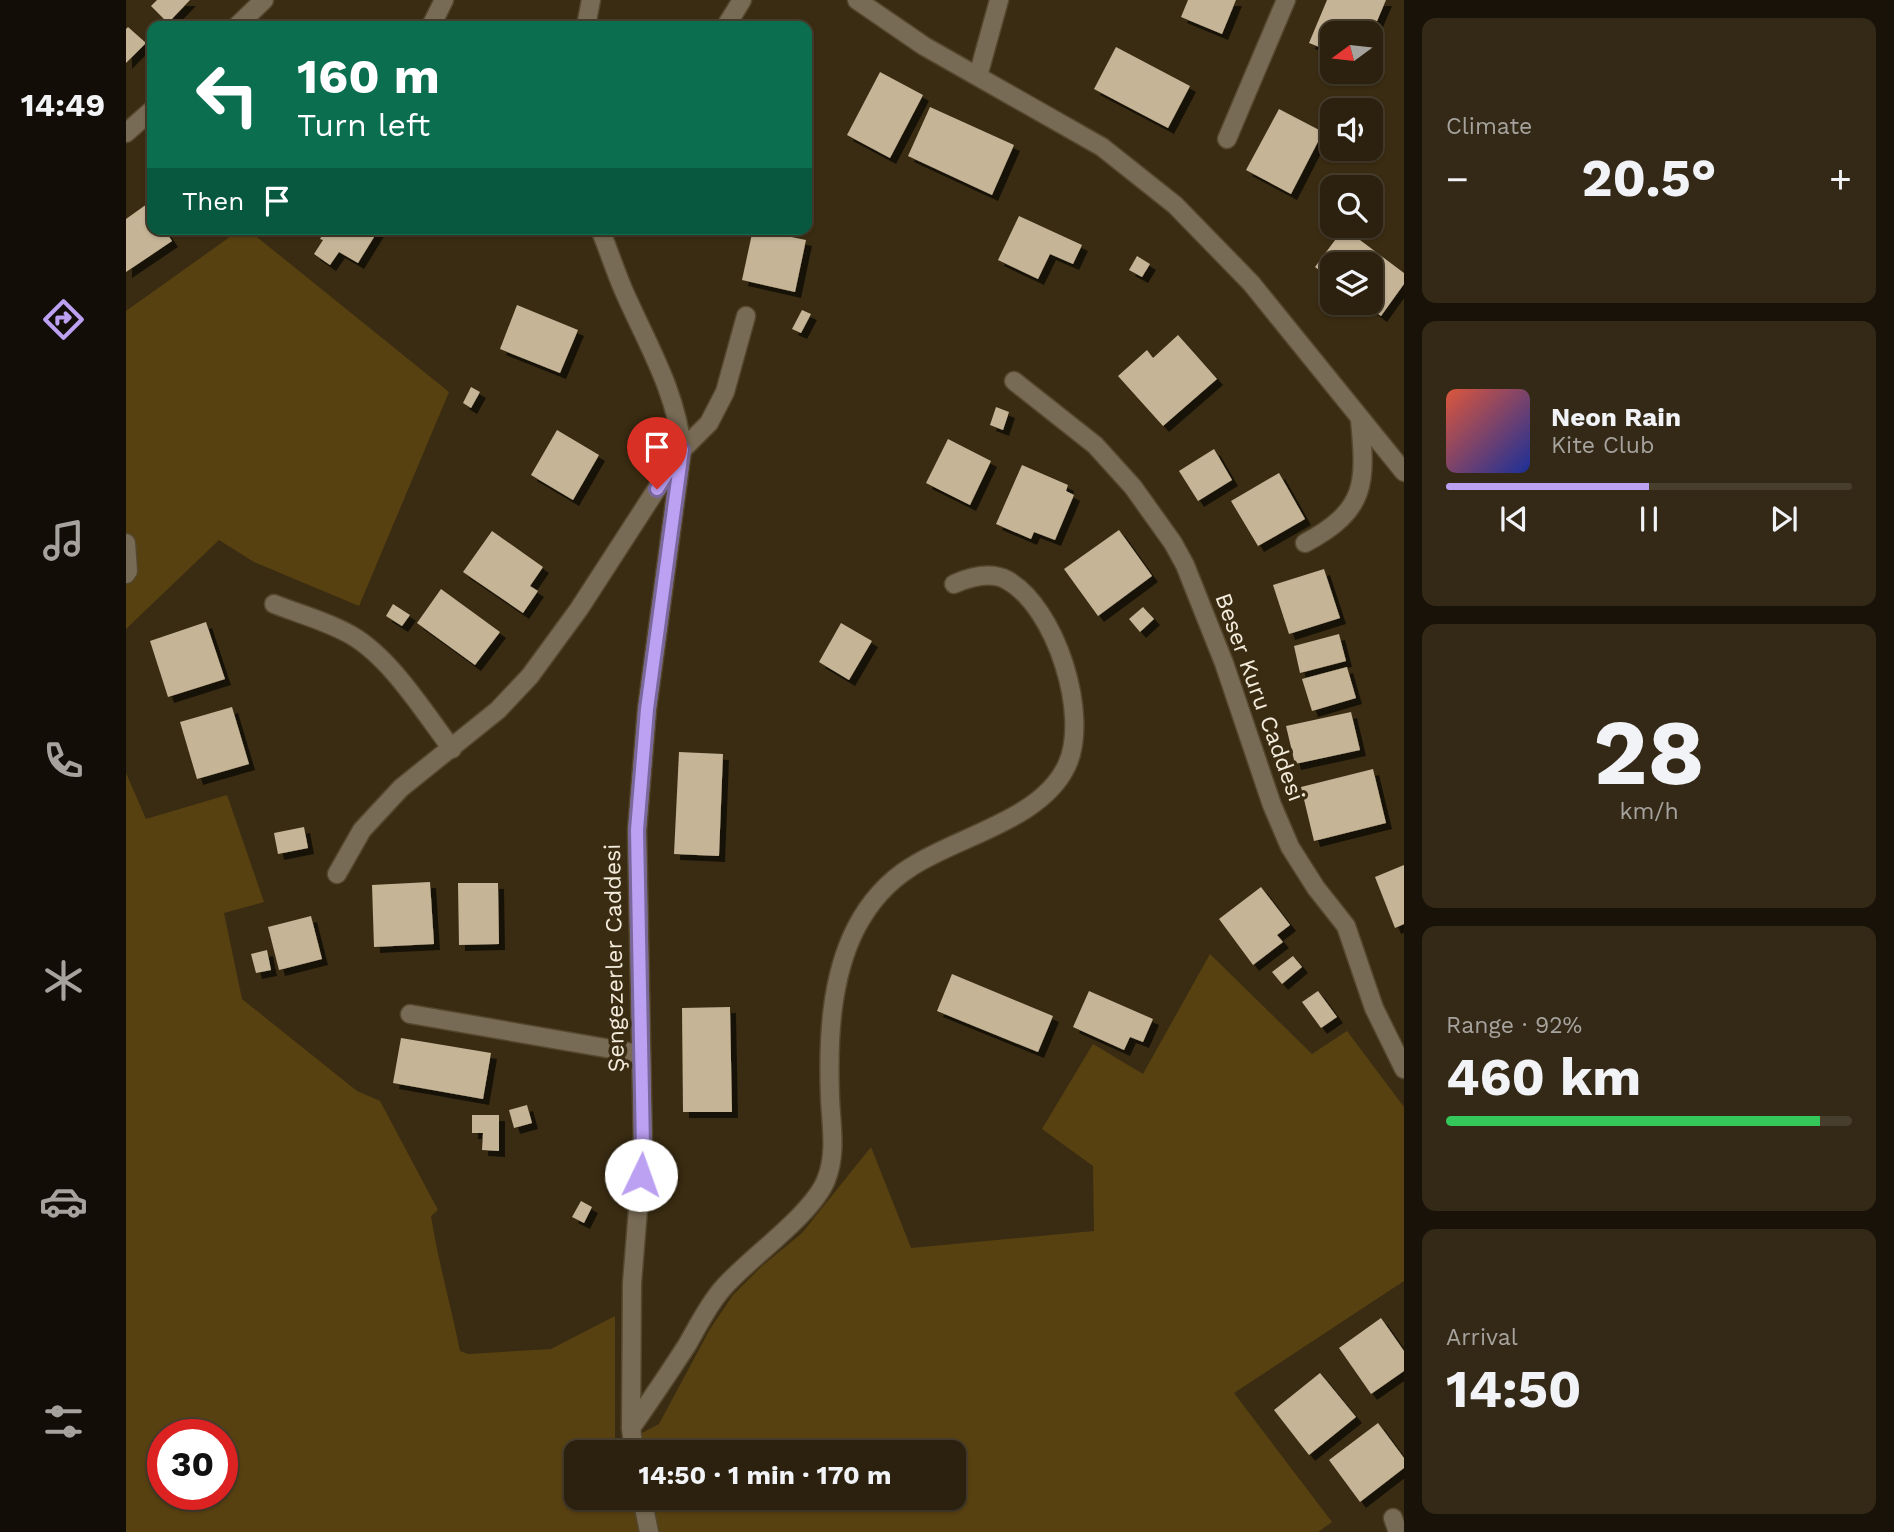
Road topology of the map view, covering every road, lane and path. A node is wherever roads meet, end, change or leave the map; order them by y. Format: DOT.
graph roads {
  1 [pos="264,0"];
  2 [pos="444,0"];
  3 [pos="591,0"];
  4 [pos="742,0"];
  5 [pos="857,0"];
  6 [pos="999,0"];
  7 [pos="1286,0"];
  8 [pos="242,21"];
  9 [pos="433,21"];
  10 [pos="587,21"];
  11 [pos="729,21"];
  12 [pos="978,76"];
  13 [pos="147,114"];
  14 [pos="126,133"];
  15 [pos="1227,139"];
  16 [pos="602,235"];
  17 [pos="746,316"];
  18 [pos="1014,381"];
  19 [pos="1360,420"];
  20 [pos="682,450"];
  21 [pos="1404,472"];
  22 [pos="126,543"];
  23 [pos="1305,543"];
  24 [pos="126,574"];
  25 [pos="954,584"];
  26 [pos="274,604"];
  27 [pos="452,749"];
  28 [pos="337,874"];
  29 [pos="410,1014"];
  30 [pos="640,1054"];
  31 [pos="1404,1069"];
  32 [pos="631,1428"];
  33 [pos="632,1440"];
  34 [pos="644,1510"];
  35 [pos="649,1532"];
  1 -- 8 [label="street"];
  2 -- 9 [label="street"];
  3 -- 10 [label="street"];
  4 -- 11 [label="street"];
  5 -- 12 [label="street"];
  6 -- 12 [label="street"];
  7 -- 15 [label="street"];
  12 -- 19 [label="street"];
  13 -- 14 [label="street"];
  16 -- 20 [label="street, Şengezerler Caddesi"];
  17 -- 20 [label="street"];
  18 -- 31 [label="street, Beser Kuru Caddesi"];
  19 -- 21 [label="street"];
  19 -- 23 [label="street"];
  20 -- 27 [label="street"];
  20 -- 30 [label="street, Şengezerler Caddesi"];
  22 -- 24 [label="street"];
  25 -- 32 [label="street"];
  26 -- 27 [label="street"];
  27 -- 28 [label="street"];
  29 -- 30 [label="street"];
  30 -- 32 [label="street, Şengezerler Caddesi"];
  32 -- 33 [label="street, Şengezerler Caddesi"];
  34 -- 35 [label="street"];
}
